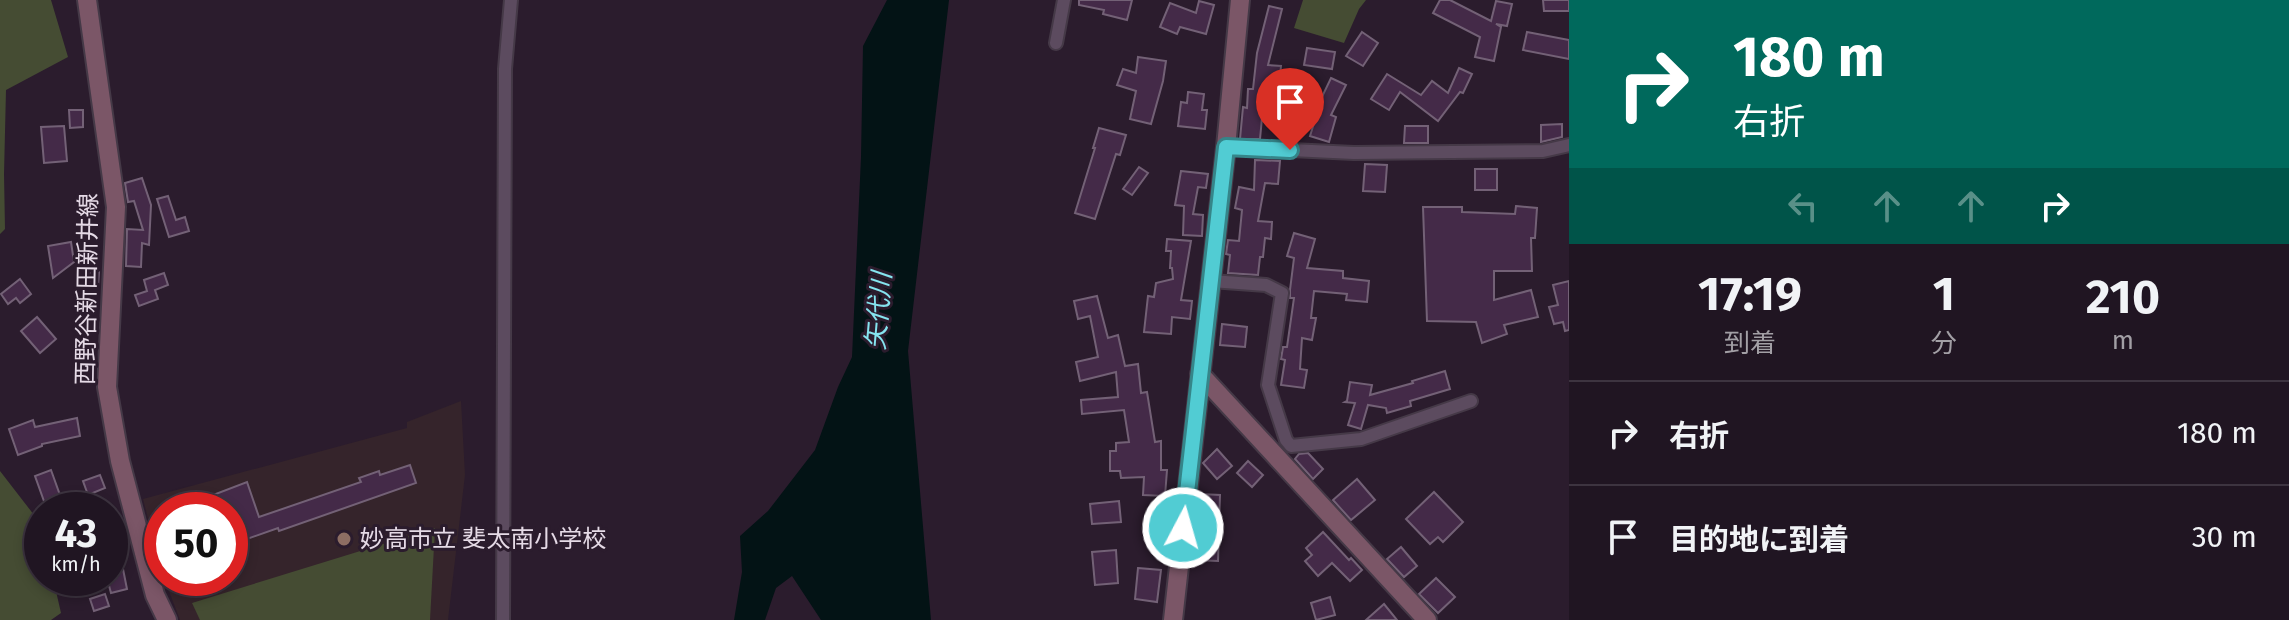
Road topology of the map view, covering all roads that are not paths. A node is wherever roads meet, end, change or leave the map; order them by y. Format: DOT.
graph roads {
  1 [pos="87,0"];
  2 [pos="511,0"];
  3 [pos="1064,0"];
  4 [pos="1240,0"];
  5 [pos="1056,43"];
  6 [pos="1569,145"];
  7 [pos="1226,147"];
  8 [pos="1211,281"];
  9 [pos="1200,374"];
  10 [pos="1471,401"];
  11 [pos="1284,452"];
  12 [pos="167,620"];
  13 [pos="503,620"];
  14 [pos="1173,620"];
  15 [pos="1427,620"];
  1 -- 12 [label="main road, 西野谷新田新井線"];
  2 -- 13 [label="street"];
  3 -- 5 [label="street"];
  4 -- 7 [label="main road"];
  6 -- 7 [label="street"];
  7 -- 8 [label="main road"];
  8 -- 9 [label="main road"];
  8 -- 11 [label="street"];
  9 -- 11 [label="main road"];
  9 -- 14 [label="main road"];
  10 -- 11 [label="street"];
  11 -- 15 [label="main road"];
}
